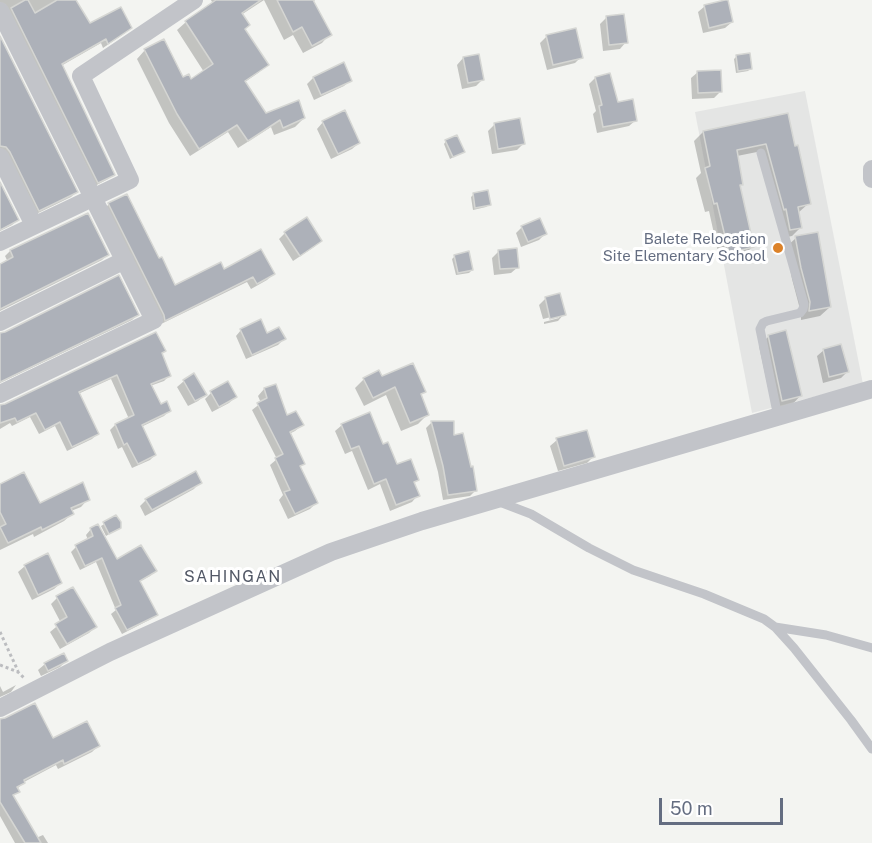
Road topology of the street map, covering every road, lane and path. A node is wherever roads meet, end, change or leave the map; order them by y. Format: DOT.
graph roads {
  1 [pos="194,0"];
  2 [pos="0,11"];
  3 [pos="761,153"];
  4 [pos="0,157"];
  5 [pos="872,169"];
  6 [pos="872,178"];
  7 [pos="93,198"];
  8 [pos="34,225"];
  9 [pos="0,242"];
  10 [pos="125,260"];
  11 [pos="0,322"];
  12 [pos="872,389"];
  13 [pos="0,394"];
  14 [pos="778,417"];
  15 [pos="495,500"];
  16 [pos="775,627"];
  17 [pos="0,632"];
  18 [pos="872,648"];
  19 [pos="0,665"];
  20 [pos="18,672"];
  21 [pos="36,690"];
  22 [pos="0,708"];
  23 [pos="872,749"];
  1 -- 7 [label="street"];
  2 -- 7 [label="street"];
  3 -- 14 [label="lane"];
  4 -- 8 [label="street"];
  5 -- 6 [label="street"];
  7 -- 8 [label="street"];
  7 -- 10 [label="street"];
  8 -- 9 [label="street"];
  10 -- 11 [label="street"];
  10 -- 13 [label="street"];
  12 -- 14 [label="street"];
  14 -- 15 [label="street"];
  15 -- 16 [label="lane"];
  15 -- 21 [label="street"];
  16 -- 18 [label="lane"];
  16 -- 23 [label="lane"];
  17 -- 20 [label="path"];
  19 -- 20 [label="path"];
  20 -- 21 [label="path"];
  21 -- 22 [label="street"];
}
